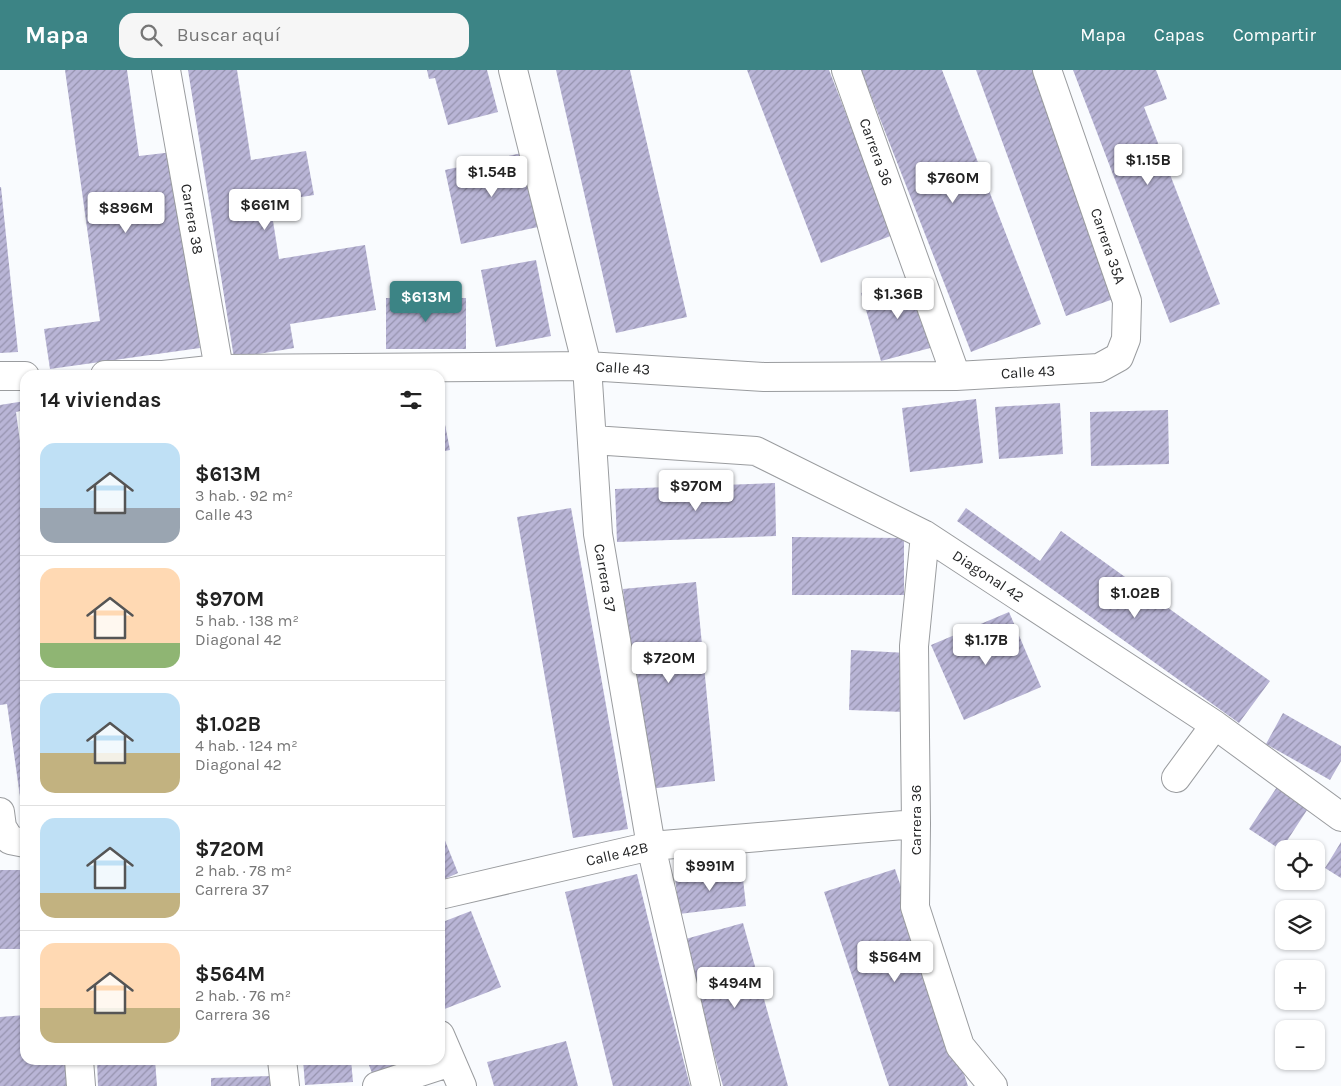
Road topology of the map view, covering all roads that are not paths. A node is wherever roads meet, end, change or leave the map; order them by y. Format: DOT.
graph roads {
  1 [pos="166,70"];
  2 [pos="513,70"];
  3 [pos="846,70"];
  4 [pos="1047,70"];
  5 [pos="1126,339"];
  6 [pos="587,366"];
  7 [pos="219,369"];
  8 [pos="210,370"];
  9 [pos="0,376"];
  10 [pos="20,376"];
  11 [pos="956,376"];
  12 [pos="593,440"];
  13 [pos="925,535"];
  14 [pos="1215,725"];
  15 [pos="1176,778"];
  16 [pos="1341,817"];
  17 [pos="1,819"];
  18 [pos="916,824"];
  19 [pos="20,842"];
  20 [pos="651,846"];
  21 [pos="445,894"];
  22 [pos="445,1047"];
  23 [pos="79,1065"];
  24 [pos="283,1065"];
  25 [pos="456,1074"];
  26 [pos="81,1086"];
  27 [pos="285,1086"];
  28 [pos="377,1086"];
  29 [pos="706,1086"];
  30 [pos="993,1086"];
  1 -- 7 [label="street, Carrera 38"];
  2 -- 6 [label="street, Carrera 37"];
  3 -- 11 [label="street, Carrera 36"];
  4 -- 5 [label="street, Carrera 35A"];
  5 -- 11 [label="street, Calle 43"];
  6 -- 7 [label="street, Calle 43"];
  6 -- 11 [label="street, Calle 43"];
  6 -- 12 [label="street, Carrera 37"];
  7 -- 8 [label="street, Calle 43"];
  9 -- 10 [label="street"];
  12 -- 13 [label="street, Diagonal 42"];
  12 -- 20 [label="street, Carrera 37"];
  13 -- 14 [label="street, Diagonal 42"];
  13 -- 18 [label="street, Carrera 36"];
  14 -- 15 [label="street"];
  14 -- 16 [label="street, Diagonal 42"];
  17 -- 19 [label="street"];
  18 -- 20 [label="street, Calle 42B"];
  18 -- 30 [label="street, Carrera 36"];
  20 -- 21 [label="street, Calle 42B"];
  20 -- 29 [label="street, Carrera 37"];
  22 -- 25 [label="street"];
  23 -- 26 [label="street"];
  24 -- 27 [label="street"];
  25 -- 28 [label="street"];
}
